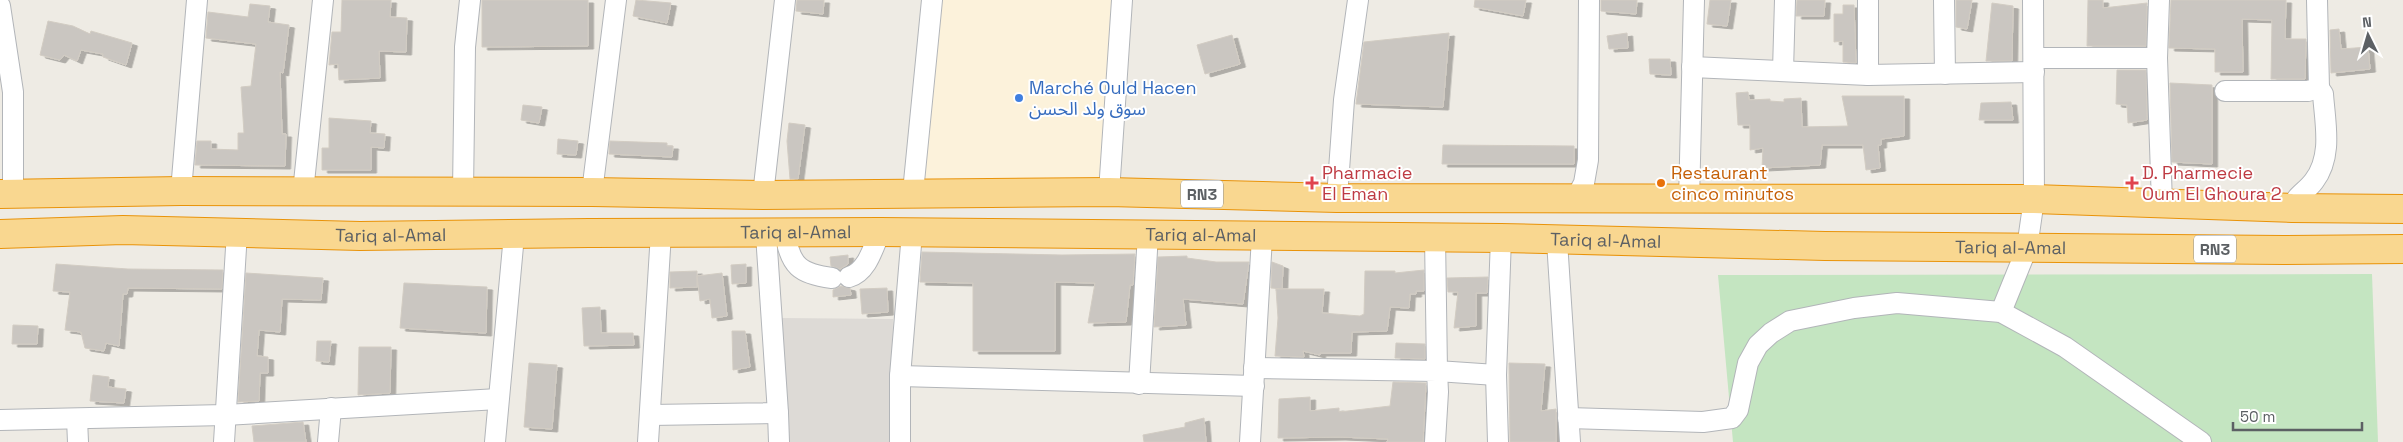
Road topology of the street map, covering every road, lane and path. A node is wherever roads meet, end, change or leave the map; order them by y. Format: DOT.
graph roads {
  1 [pos="197,0"];
  2 [pos="323,0"];
  3 [pos="470,0"];
  4 [pos="616,0"];
  5 [pos="785,0"];
  6 [pos="932,0"];
  7 [pos="1122,0"];
  8 [pos="1358,0"];
  9 [pos="1589,0"];
  10 [pos="1694,0"];
  11 [pos="1785,0"];
  12 [pos="1868,0"];
  13 [pos="1944,0"];
  14 [pos="2033,0"];
  15 [pos="2159,0"];
  16 [pos="2317,0"];
  17 [pos="0,6"];
  18 [pos="3,47"];
  19 [pos="2157,58"];
  20 [pos="2034,65"];
  21 [pos="1692,67"];
  22 [pos="1783,71"];
  23 [pos="1945,74"];
  24 [pos="1868,75"];
  25 [pos="2319,88"];
  26 [pos="2225,90"];
  27 [pos="180,191"];
  28 [pos="464,191"];
  29 [pos="303,192"];
  30 [pos="592,192"];
  31 [pos="913,192"];
  32 [pos="1109,192"];
  33 [pos="6,194"];
  34 [pos="763,194"];
  35 [pos="1337,198"];
  36 [pos="1576,198"];
  37 [pos="2034,199"];
  38 [pos="1689,200"];
  39 [pos="2162,204"];
  40 [pos="2292,208"];
  41 [pos="2403,209"];
  42 [pos="237,232"];
  43 [pos="880,232"];
  44 [pos="661,233"];
  45 [pos="775,233"];
  46 [pos="912,233"];
  47 [pos="0,234"];
  48 [pos="1148,234"];
  49 [pos="514,235"];
  50 [pos="1262,237"];
  51 [pos="1435,238"];
  52 [pos="1501,238"];
  53 [pos="1557,241"];
  54 [pos="2027,248"];
  55 [pos="2403,249"];
  56 [pos="2001,312"];
  57 [pos="1437,372"];
  58 [pos="1496,375"];
  59 [pos="900,376"];
  60 [pos="1254,376"];
  61 [pos="1139,384"];
  62 [pos="498,399"];
  63 [pos="331,408"];
  64 [pos="778,413"];
  65 [pos="225,415"];
  66 [pos="650,415"];
  67 [pos="1568,418"];
  68 [pos="76,419"];
  69 [pos="0,420"];
  70 [pos="78,442"];
  71 [pos="224,442"];
  72 [pos="328,442"];
  73 [pos="494,442"];
  74 [pos="648,442"];
  75 [pos="779,442"];
  76 [pos="900,442"];
  77 [pos="1250,442"];
  78 [pos="1435,442"];
  79 [pos="1498,442"];
  80 [pos="1570,442"];
  81 [pos="2201,442"];
  1 -- 27 [label="street"];
  2 -- 29 [label="street"];
  3 -- 28 [label="street"];
  4 -- 30 [label="street"];
  5 -- 34 [label="street"];
  6 -- 31 [label="street"];
  7 -- 32 [label="street"];
  8 -- 35 [label="street"];
  9 -- 36 [label="street"];
  10 -- 21 [label="street"];
  11 -- 22 [label="street"];
  12 -- 24 [label="street"];
  13 -- 23 [label="street"];
  14 -- 20 [label="street"];
  15 -- 19 [label="street"];
  16 -- 25 [label="street"];
  17 -- 18 [label="street"];
  18 -- 33 [label="street"];
  19 -- 20 [label="street"];
  19 -- 39 [label="street"];
  20 -- 23 [label="street"];
  20 -- 37 [label="street"];
  21 -- 22 [label="street"];
  21 -- 38 [label="street"];
  22 -- 24 [label="street"];
  23 -- 24 [label="street"];
  25 -- 26 [label="street"];
  25 -- 40 [label="street"];
  27 -- 29 [label="highway, RN3"];
  27 -- 33 [label="highway, RN3"];
  28 -- 29 [label="highway, RN3"];
  28 -- 30 [label="highway, RN3"];
  30 -- 34 [label="highway, RN3"];
  31 -- 32 [label="highway, RN3"];
  31 -- 34 [label="highway, RN3"];
  32 -- 35 [label="highway, RN3"];
  35 -- 36 [label="highway, RN3"];
  36 -- 38 [label="highway, RN3"];
  37 -- 38 [label="highway, RN3"];
  37 -- 39 [label="highway, RN3"];
  37 -- 54 [label="street"];
  39 -- 40 [label="highway, RN3"];
  40 -- 41 [label="highway, RN3"];
  42 -- 47 [label="highway, Tariq al-Amal / RN3"];
  42 -- 49 [label="highway, Tariq al-Amal / RN3"];
  42 -- 65 [label="street"];
  43 -- 45 [label="highway, Tariq al-Amal / RN3"];
  43 -- 45 [label="street"];
  43 -- 46 [label="highway, Tariq al-Amal / RN3"];
  44 -- 45 [label="highway, Tariq al-Amal / RN3"];
  44 -- 49 [label="highway, Tariq al-Amal / RN3"];
  44 -- 66 [label="street"];
  45 -- 64 [label="street"];
  46 -- 48 [label="highway, Tariq al-Amal / RN3"];
  46 -- 59 [label="street"];
  48 -- 50 [label="highway, Tariq al-Amal / RN3"];
  48 -- 61 [label="street"];
  49 -- 62 [label="street"];
  50 -- 51 [label="highway, Tariq al-Amal / RN3"];
  50 -- 60 [label="street"];
  51 -- 52 [label="highway, Tariq al-Amal / RN3"];
  51 -- 57 [label="street"];
  52 -- 53 [label="highway, Tariq al-Amal / RN3"];
  52 -- 58 [label="street"];
  53 -- 54 [label="highway, Tariq al-Amal / RN3"];
  53 -- 67 [label="street"];
  54 -- 55 [label="highway, Tariq al-Amal / RN3"];
  54 -- 56 [label="street"];
  56 -- 67 [label="street"];
  56 -- 81 [label="street"];
  57 -- 58 [label="street"];
  57 -- 60 [label="street"];
  57 -- 78 [label="street"];
  58 -- 79 [label="street"];
  59 -- 61 [label="street"];
  59 -- 76 [label="street"];
  60 -- 61 [label="street"];
  60 -- 77 [label="street"];
  62 -- 63 [label="street"];
  62 -- 73 [label="street"];
  63 -- 65 [label="street"];
  63 -- 72 [label="street"];
  64 -- 66 [label="street"];
  64 -- 75 [label="street"];
  65 -- 68 [label="street"];
  65 -- 71 [label="street"];
  66 -- 74 [label="street"];
  67 -- 80 [label="street"];
  68 -- 69 [label="street"];
  68 -- 70 [label="street"];
}
